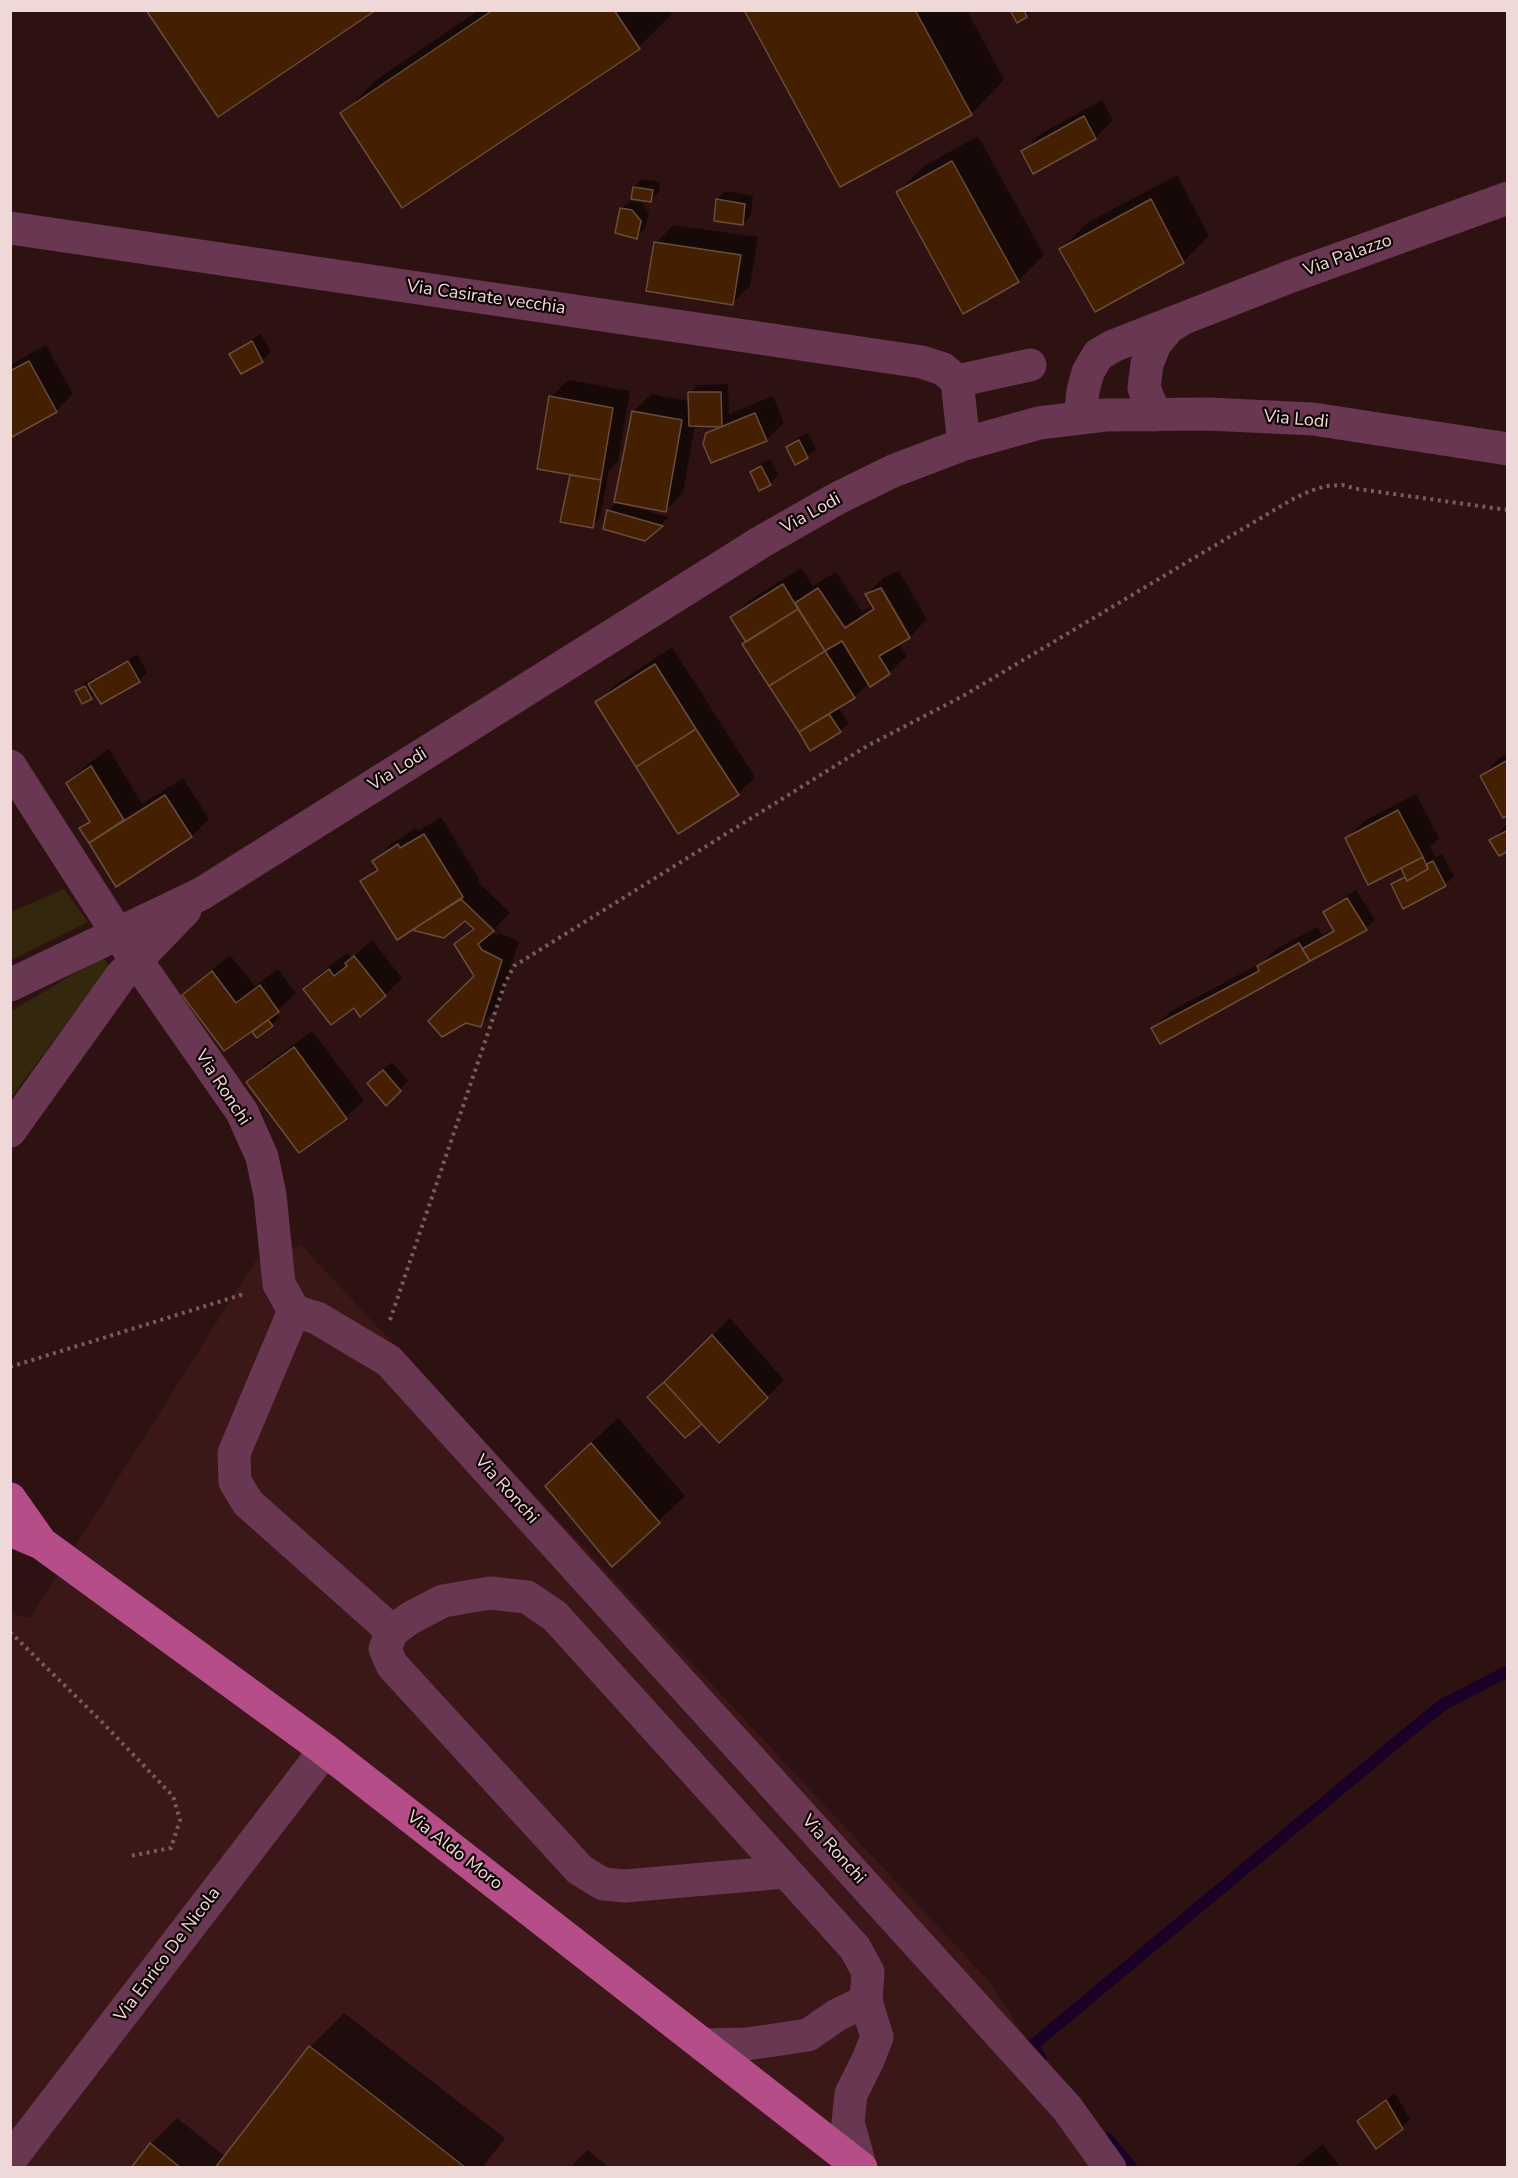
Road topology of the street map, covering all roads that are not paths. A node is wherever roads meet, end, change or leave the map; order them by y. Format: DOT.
graph roads {
  1 [pos="1508,198"];
  2 [pos="10,228"];
  3 [pos="1189,316"];
  4 [pos="1030,365"];
  5 [pos="957,381"];
  6 [pos="1155,415"];
  7 [pos="1080,418"];
  8 [pos="964,444"];
  9 [pos="1508,449"];
  10 [pos="10,766"];
  11 [pos="127,947"];
  12 [pos="10,985"];
  13 [pos="10,1131"];
  14 [pos="286,1297"];
  15 [pos="10,1499"];
  16 [pos="10,1530"];
  17 [pos="41,1543"];
  18 [pos="392,1631"];
  19 [pos="325,1750"];
  20 [pos="785,1872"];
  21 [pos="866,2001"];
  22 [pos="703,2044"];
  23 [pos="10,2160"];
  24 [pos="860,2167"];
  25 [pos="1110,2168"];
  1 -- 3 [label="street, Via Palazzo"];
  2 -- 5 [label="street, Via Casirate vecchia"];
  3 -- 6 [label="street, Via Palazzo"];
  3 -- 7 [label="street, Via Palazzo"];
  4 -- 5 [label="street"];
  5 -- 8 [label="street"];
  6 -- 7 [label="street, Via Lodi"];
  6 -- 9 [label="street, Via Lodi"];
  7 -- 8 [label="street, Via Lodi"];
  8 -- 11 [label="street, Via Lodi"];
  10 -- 11 [label="street, Via Ronchi"];
  11 -- 12 [label="street, Via Lodi"];
  11 -- 13 [label="street, Via Lodi"];
  11 -- 14 [label="street, Via Ronchi"];
  14 -- 18 [label="street"];
  14 -- 25 [label="street, Via Ronchi"];
  15 -- 17 [label="main road, Via Aldo Moro"];
  16 -- 17 [label="main road, Via Aldo Moro"];
  17 -- 19 [label="main road, Via Aldo Moro"];
  18 -- 20 [label="street"];
  18 -- 20 [label="street"];
  19 -- 22 [label="main road, Via Aldo Moro"];
  19 -- 23 [label="street, Via Enrico De Nicola"];
  20 -- 21 [label="street"];
  21 -- 22 [label="street"];
  21 -- 24 [label="street"];
  22 -- 24 [label="main road, Via Aldo Moro"];
}
